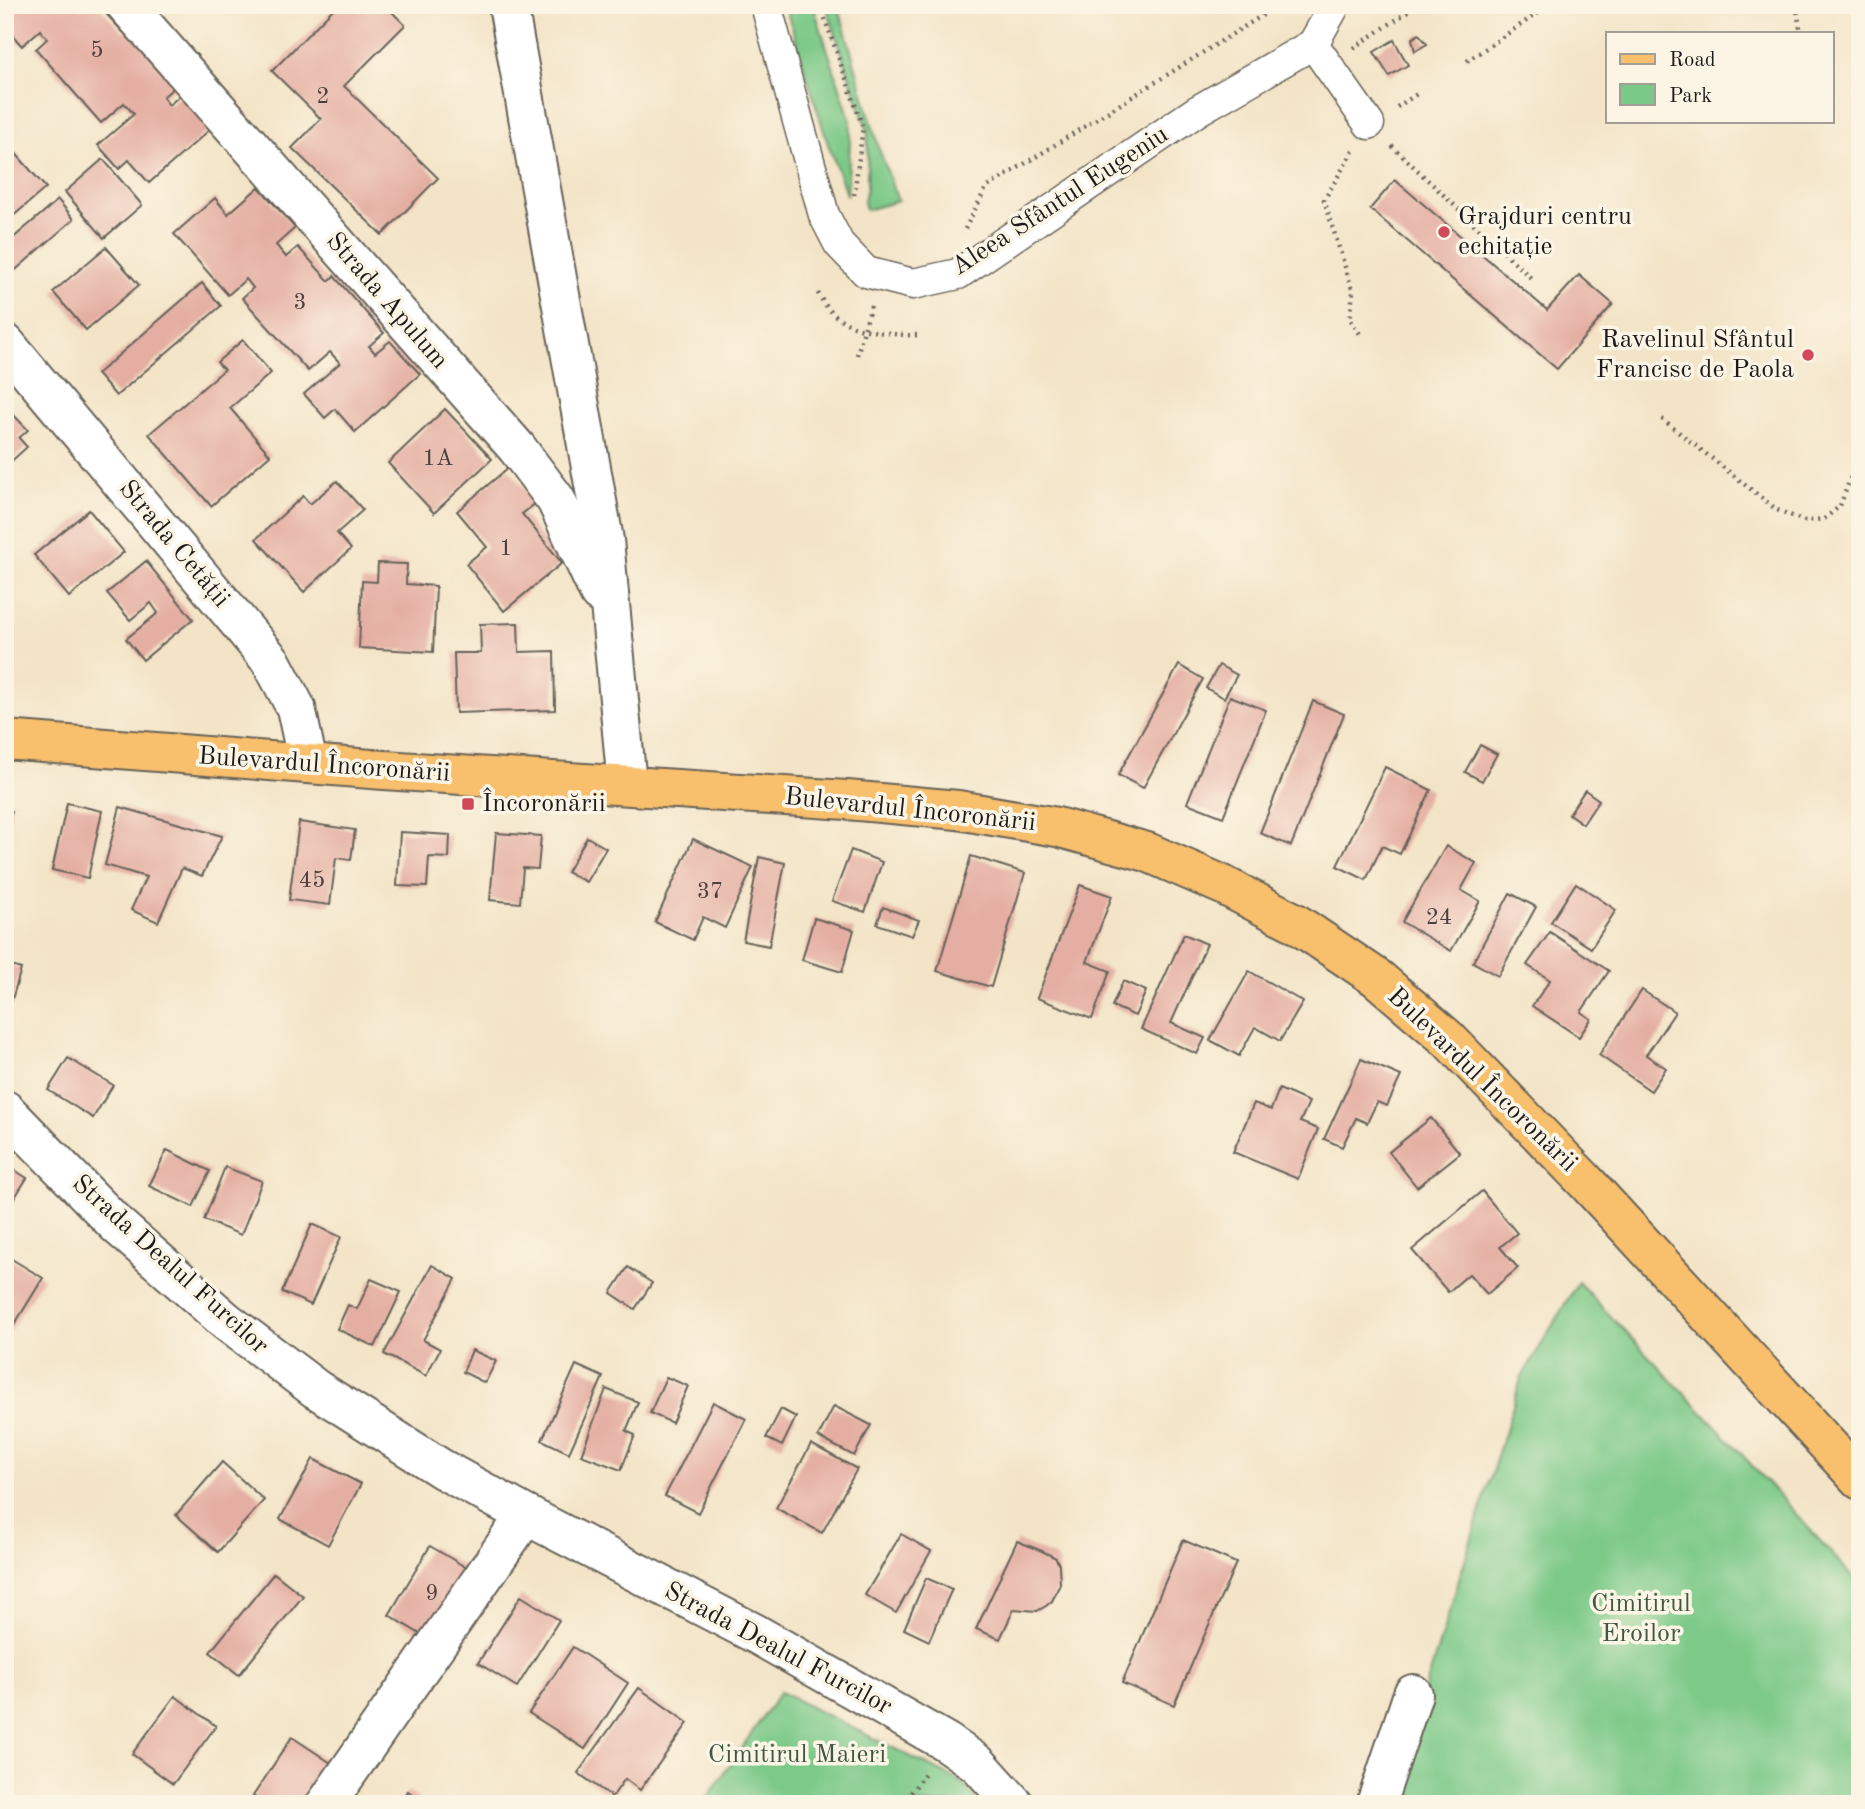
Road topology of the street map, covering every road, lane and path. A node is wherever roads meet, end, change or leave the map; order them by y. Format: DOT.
graph roads {
  1 [pos="126,5"];
  2 [pos="508,5"];
  3 [pos="766,5"];
  4 [pos="820,5"];
  5 [pos="1279,5"];
  6 [pos="1335,5"];
  7 [pos="1418,5"];
  8 [pos="1550,5"];
  9 [pos="1796,5"];
  10 [pos="1801,32"];
  11 [pos="1321,54"];
  12 [pos="1467,61"];
  13 [pos="1369,124"];
  14 [pos="853,207"];
  15 [pos="959,239"];
  16 [pos="880,275"];
  17 [pos="1534,281"];
  18 [pos="818,293"];
  19 [pos="863,330"];
  20 [pos="918,335"];
  21 [pos="1362,337"];
  22 [pos="5,343"];
  23 [pos="857,355"];
  24 [pos="1662,419"];
  25 [pos="1860,452"];
  26 [pos="612,621"];
  27 [pos="5,740"];
  28 [pos="308,764"];
  29 [pos="628,785"];
  30 [pos="5,1110"];
  31 [pos="1860,1480"];
  32 [pos="526,1515"];
  33 [pos="1413,1694"];
  34 [pos="326,1804"];
  35 [pos="1014,1804"];
  36 [pos="1376,1804"];
  1 -- 26 [label="street, Strada Apulum"];
  2 -- 26 [label="street, Strada Apulum"];
  3 -- 16 [label="street, Aleea Sfântul Eugeniu"];
  4 -- 14 [label="path"];
  5 -- 15 [label="path"];
  6 -- 11 [label="street"];
  7 -- 11 [label="path"];
  8 -- 12 [label="path"];
  9 -- 10 [label="path"];
  11 -- 13 [label="street"];
  11 -- 16 [label="street, Aleea Sfântul Eugeniu"];
  13 -- 17 [label="path"];
  13 -- 21 [label="path"];
  16 -- 19 [label="path"];
  18 -- 19 [label="path"];
  19 -- 20 [label="path"];
  19 -- 23 [label="path"];
  22 -- 28 [label="street, Strada Cetății"];
  24 -- 25 [label="path"];
  26 -- 29 [label="street, Strada Apulum"];
  27 -- 28 [label="main road, Bulevardul Încoronării"];
  28 -- 29 [label="main road, Bulevardul Încoronării"];
  29 -- 31 [label="main road, Bulevardul Încoronării"];
  30 -- 32 [label="street, Strada Dealul Furcilor"];
  32 -- 34 [label="street"];
  32 -- 35 [label="street, Strada Dealul Furcilor"];
  33 -- 36 [label="street"];
}
